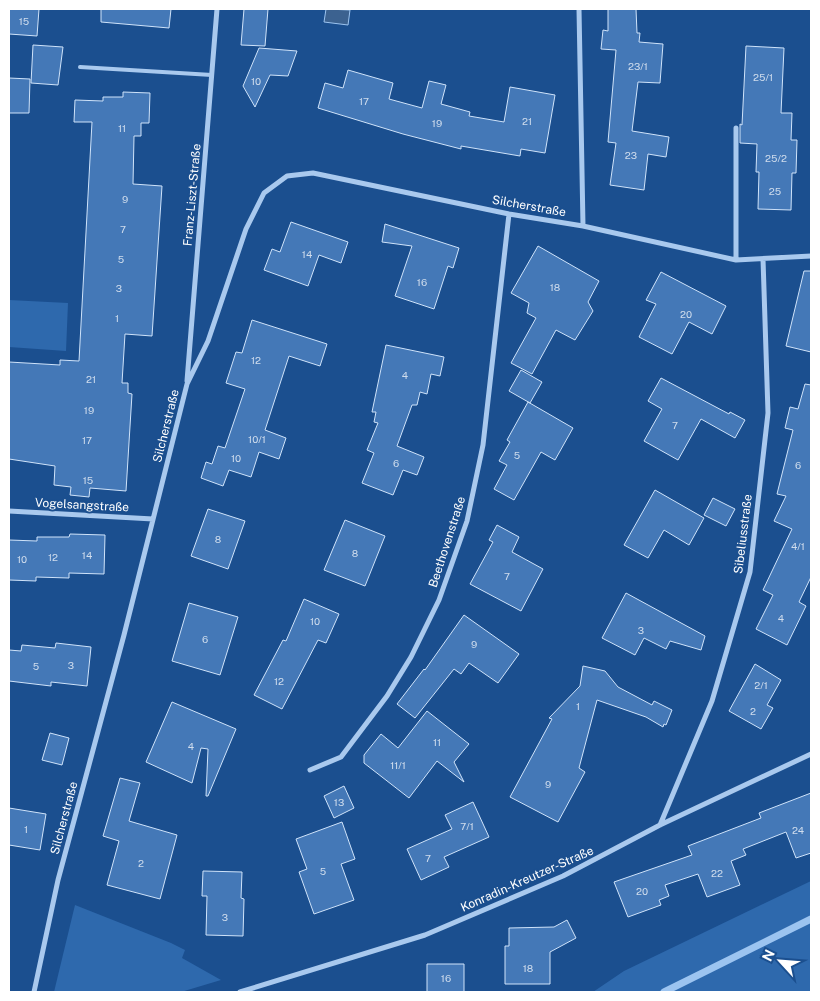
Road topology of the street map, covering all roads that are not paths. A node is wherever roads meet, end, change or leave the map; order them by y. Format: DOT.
graph roads {
  1 [pos="217,9"];
  2 [pos="579,9"];
  3 [pos="80,67"];
  4 [pos="212,74"];
  5 [pos="736,128"];
  6 [pos="509,214"];
  7 [pos="583,226"];
  8 [pos="811,256"];
  9 [pos="736,260"];
  10 [pos="762,260"];
  11 [pos="187,384"];
  12 [pos="9,511"];
  13 [pos="153,519"];
  14 [pos="811,754"];
  15 [pos="310,770"];
  16 [pos="660,825"];
  17 [pos="34,992"];
  18 [pos="240,992"];
  1 -- 4 [label="street, Franz-Liszt-Straße"];
  2 -- 7 [label="street, Silcherstraße"];
  3 -- 4 [label="lane"];
  4 -- 11 [label="street, Franz-Liszt-Straße"];
  5 -- 9 [label="street"];
  6 -- 7 [label="street, Silcherstraße"];
  6 -- 11 [label="street, Silcherstraße"];
  6 -- 15 [label="street, Beethovenstraße"];
  7 -- 9 [label="street, Silcherstraße"];
  8 -- 10 [label="street, Silcherstraße"];
  9 -- 10 [label="street, Silcherstraße"];
  10 -- 16 [label="street, Sibeliusstraße"];
  11 -- 13 [label="street, Silcherstraße"];
  12 -- 13 [label="street, Vogelsangstraße"];
  13 -- 17 [label="street, Silcherstraße"];
  14 -- 16 [label="street, Konradin-Kreutzer-Straße"];
  16 -- 18 [label="street, Konradin-Kreutzer-Straße"];
}
